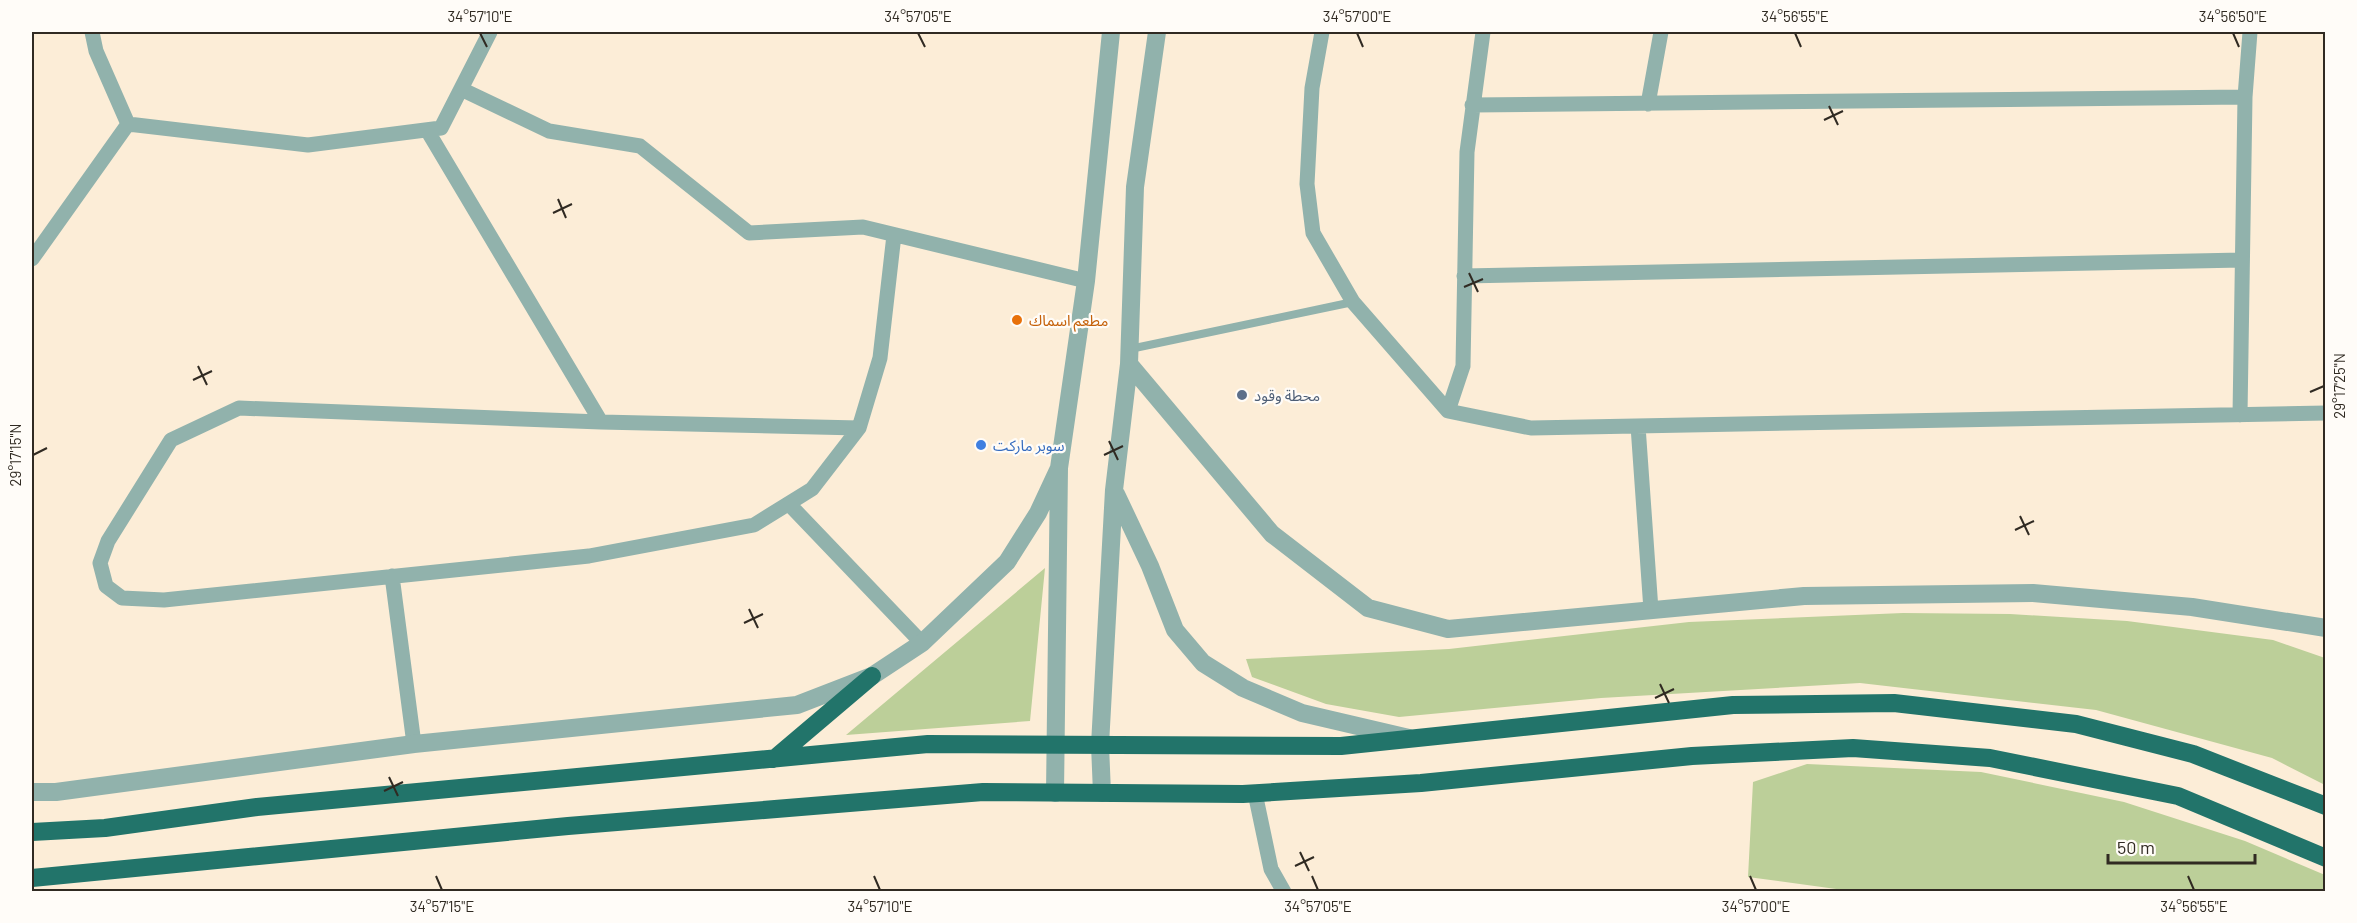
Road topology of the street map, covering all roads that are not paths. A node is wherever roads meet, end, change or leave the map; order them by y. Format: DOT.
graph roads {
  1 [pos="92,32"];
  2 [pos="490,32"];
  3 [pos="1110,32"];
  4 [pos="1156,32"];
  5 [pos="1322,32"];
  6 [pos="1483,32"];
  7 [pos="1661,32"];
  8 [pos="2250,32"];
  9 [pos="461,89"];
  10 [pos="2245,98"];
  11 [pos="1648,104"];
  12 [pos="1472,105"];
  13 [pos="128,124"];
  14 [pos="427,130"];
  15 [pos="894,235"];
  16 [pos="32,259"];
  17 [pos="2242,260"];
  18 [pos="1464,276"];
  19 [pos="1086,281"];
  20 [pos="1353,302"];
  21 [pos="1129,357"];
  22 [pos="1448,411"];
  23 [pos="2325,413"];
  24 [pos="2240,415"];
  25 [pos="601,422"];
  26 [pos="1638,426"];
  27 [pos="859,428"];
  28 [pos="1059,468"];
  29 [pos="1114,490"];
  30 [pos="789,504"];
  31 [pos="392,576"];
  32 [pos="1651,610"];
  33 [pos="2325,628"];
  34 [pos="922,643"];
  35 [pos="872,676"];
  36 [pos="1411,738"];
  37 [pos="414,744"];
  38 [pos="1057,745"];
  39 [pos="1101,745"];
  40 [pos="774,759"];
  41 [pos="32,792"];
  42 [pos="1055,793"];
  43 [pos="1102,793"];
  44 [pos="1255,793"];
  45 [pos="2325,806"];
  46 [pos="32,832"];
  47 [pos="2325,858"];
  48 [pos="32,878"];
  49 [pos="1284,891"];
  1 -- 13 [label="street"];
  2 -- 9 [label="street"];
  3 -- 19 [label="street"];
  4 -- 21 [label="street"];
  5 -- 20 [label="street"];
  6 -- 12 [label="street"];
  7 -- 11 [label="street"];
  8 -- 10 [label="street"];
  9 -- 14 [label="street"];
  9 -- 15 [label="street"];
  10 -- 11 [label="street"];
  10 -- 17 [label="street"];
  11 -- 12 [label="street"];
  12 -- 18 [label="street"];
  13 -- 14 [label="street"];
  13 -- 16 [label="street"];
  14 -- 25 [label="street"];
  15 -- 19 [label="street"];
  15 -- 27 [label="street"];
  17 -- 18 [label="street"];
  17 -- 24 [label="street"];
  18 -- 22 [label="street"];
  19 -- 28 [label="street"];
  20 -- 21 [label="lane"];
  20 -- 22 [label="street"];
  21 -- 29 [label="street"];
  21 -- 32 [label="street"];
  22 -- 26 [label="street"];
  23 -- 24 [label="street"];
  24 -- 26 [label="street"];
  25 -- 27 [label="street"];
  25 -- 31 [label="street"];
  26 -- 32 [label="street"];
  27 -- 30 [label="street"];
  28 -- 34 [label="street"];
  28 -- 38 [label="street"];
  29 -- 36 [label="street"];
  29 -- 39 [label="street"];
  30 -- 31 [label="street"];
  30 -- 34 [label="street"];
  31 -- 37 [label="street"];
  32 -- 33 [label="street"];
  34 -- 35 [label="street"];
  35 -- 37 [label="street"];
  35 -- 40 [label="highway"];
  36 -- 39 [label="highway"];
  36 -- 45 [label="highway"];
  37 -- 41 [label="street"];
  38 -- 39 [label="highway"];
  38 -- 40 [label="highway"];
  38 -- 42 [label="street"];
  39 -- 43 [label="street"];
  40 -- 46 [label="highway"];
  42 -- 43 [label="highway"];
  42 -- 48 [label="highway"];
  43 -- 44 [label="highway"];
  44 -- 47 [label="highway"];
  44 -- 49 [label="street"];
}
